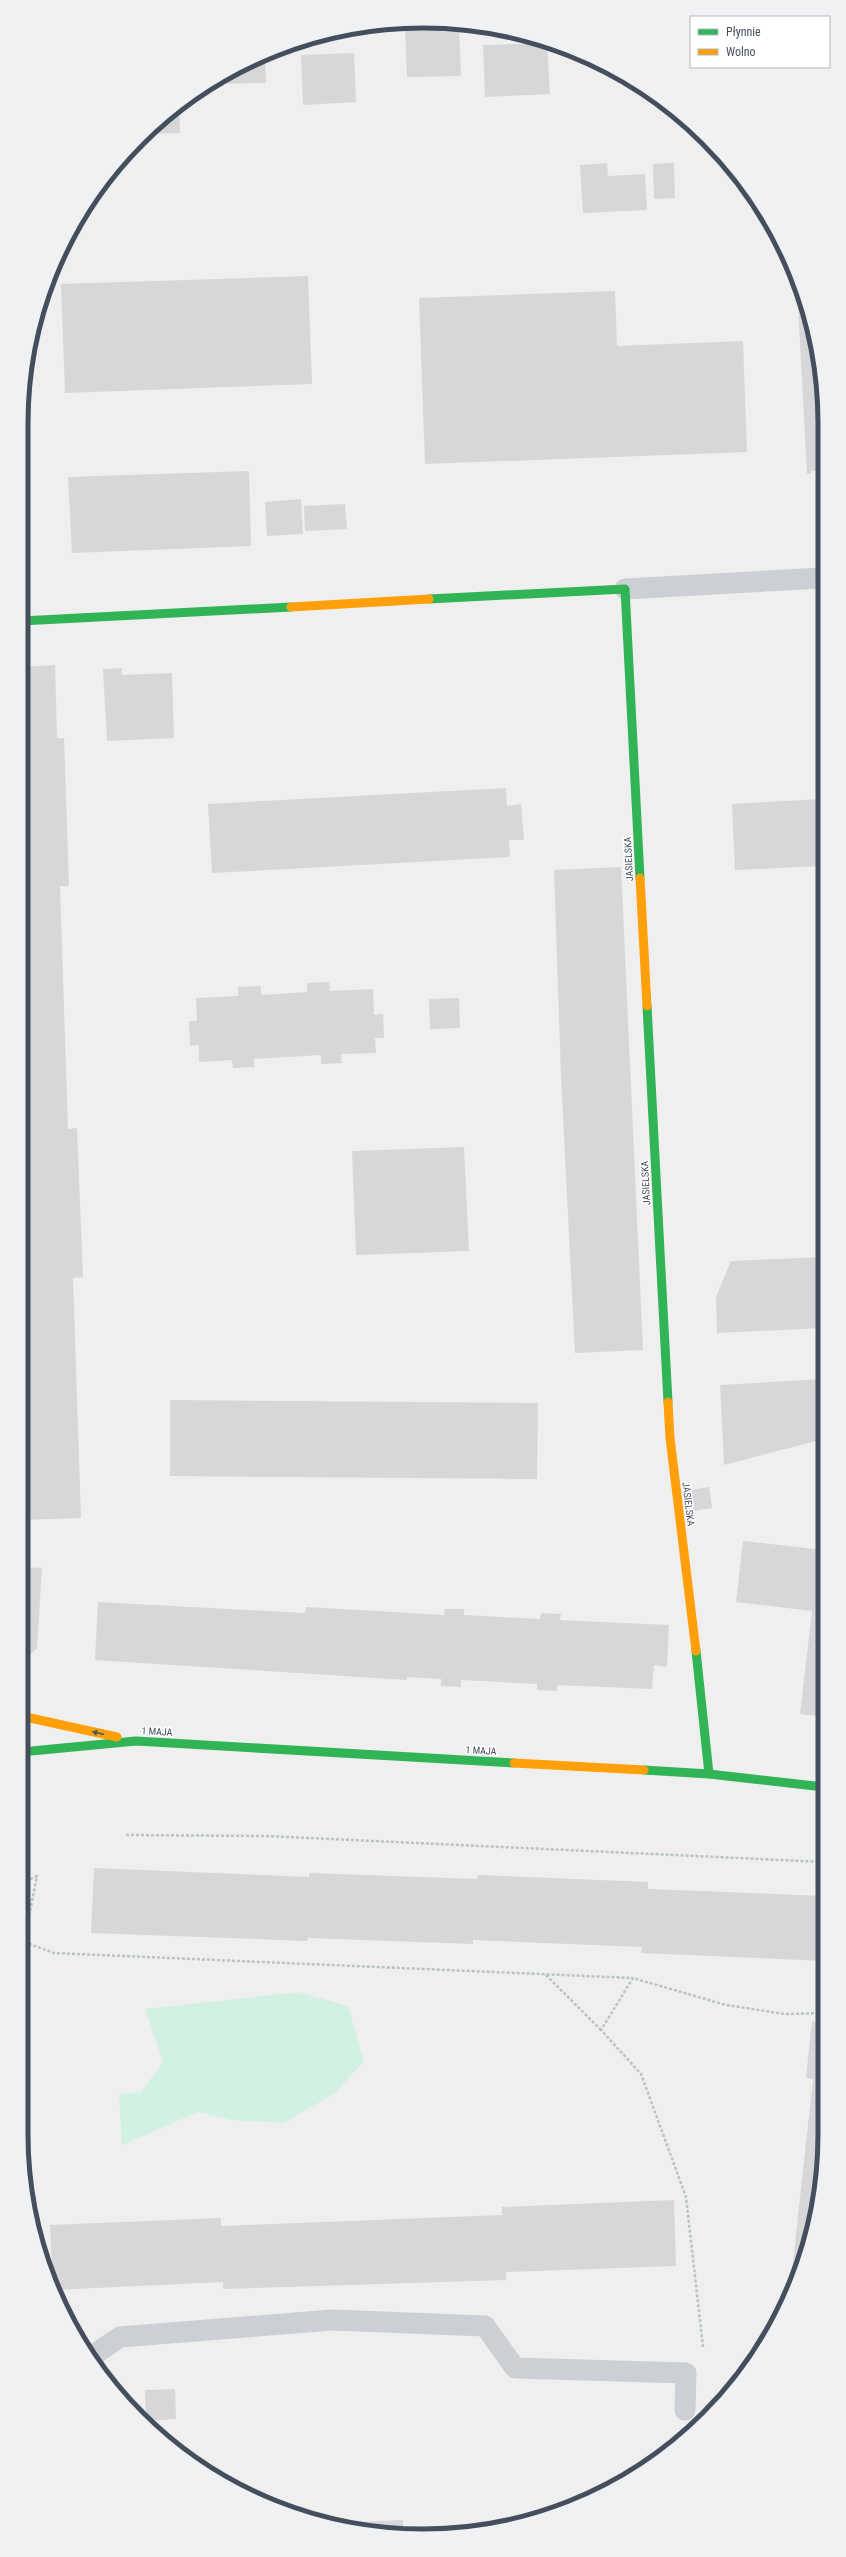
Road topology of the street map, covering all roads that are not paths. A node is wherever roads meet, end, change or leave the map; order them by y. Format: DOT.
graph roads {
  1 [pos="818,578"];
  2 [pos="625,589"];
  3 [pos="28,621"];
  4 [pos="28,1718"];
  5 [pos="136,1741"];
  6 [pos="28,1751"];
  7 [pos="709,1774"];
  8 [pos="818,1786"];
  9 [pos="95,2354"];
  10 [pos="685,2410"];
  1 -- 2 [label="lane"];
  2 -- 3 [label="street"];
  2 -- 7 [label="street, JASIELSKA"];
  5 -- 4 [label="street, 1 MAJA, one-way"];
  5 -- 6 [label="street, 1 MAJA"];
  5 -- 7 [label="street, 1 MAJA"];
  7 -- 8 [label="street, 1 MAJA"];
  9 -- 10 [label="lane"];
}
